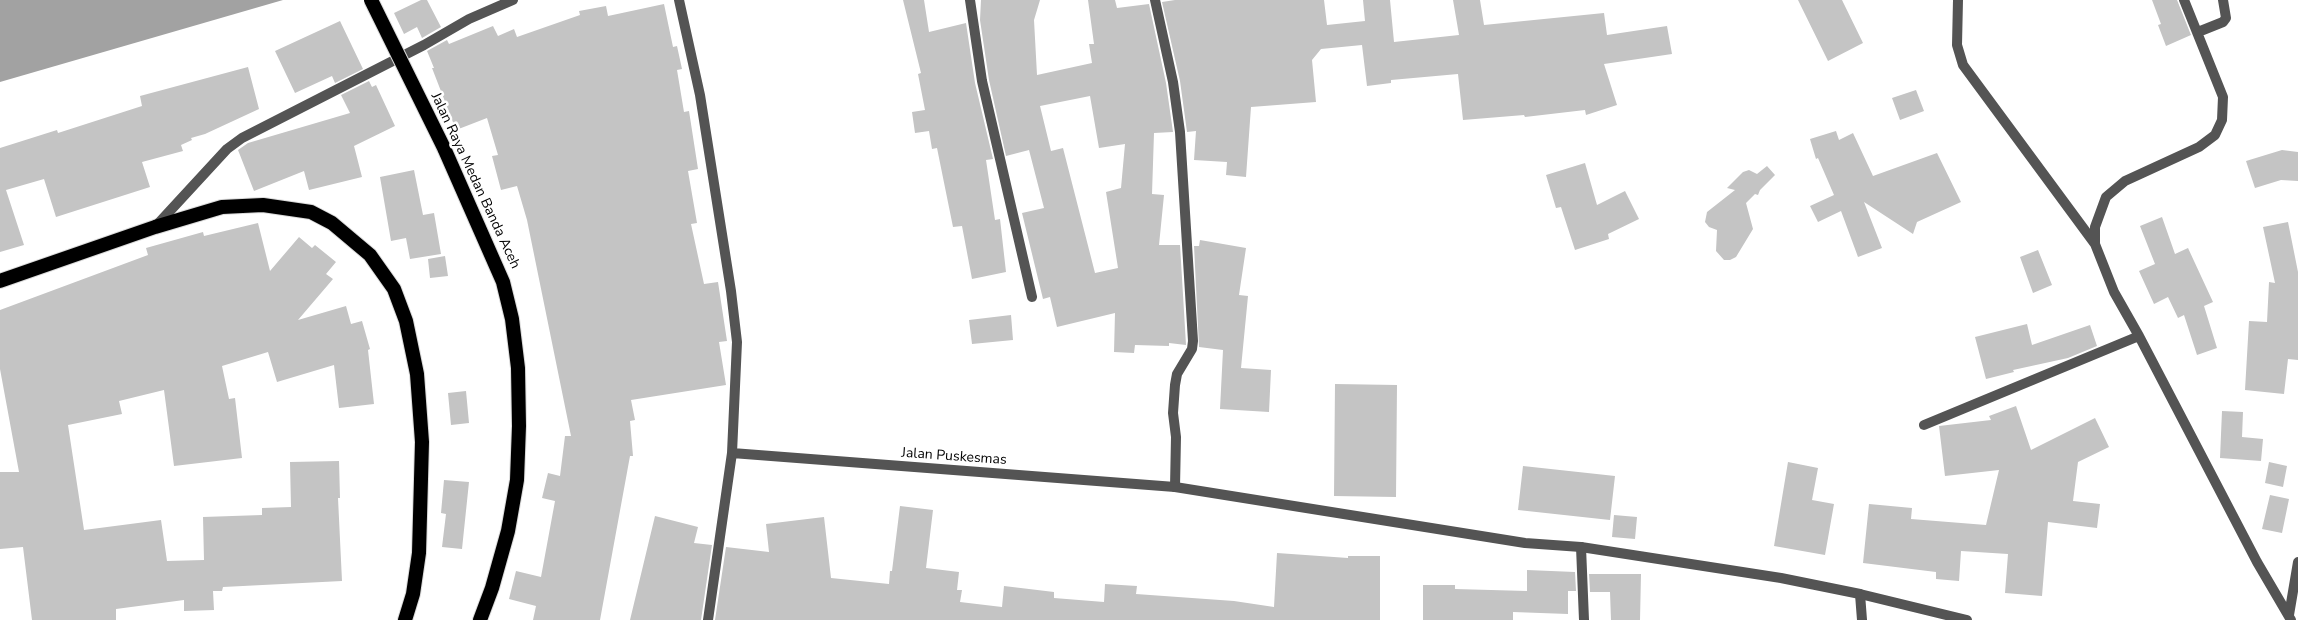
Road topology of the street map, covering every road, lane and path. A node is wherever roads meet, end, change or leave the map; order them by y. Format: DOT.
graph roads {
  1 [pos="371,0"];
  2 [pos="514,0"];
  3 [pos="678,0"];
  4 [pos="970,0"];
  5 [pos="1155,0"];
  6 [pos="1958,0"];
  7 [pos="2184,0"];
  8 [pos="2223,0"];
  9 [pos="2198,32"];
  10 [pos="155,226"];
  11 [pos="2095,244"];
  12 [pos="0,281"];
  13 [pos="1032,297"];
  14 [pos="2139,336"];
  15 [pos="1924,425"];
  16 [pos="732,453"];
  17 [pos="1175,487"];
  18 [pos="1581,547"];
  19 [pos="2298,562"];
  20 [pos="1860,594"];
  21 [pos="2290,618"];
  22 [pos="406,620"];
  23 [pos="480,620"];
  24 [pos="708,620"];
  25 [pos="1584,620"];
  26 [pos="1862,620"];
  27 [pos="1967,620"];
  1 -- 23 [label="highway, Jalan Raya Medan Banda Aceh, bridge"];
  2 -- 10 [label="street"];
  3 -- 16 [label="street"];
  4 -- 13 [label="street"];
  5 -- 17 [label="street"];
  6 -- 11 [label="street"];
  7 -- 9 [label="street"];
  8 -- 9 [label="street"];
  9 -- 11 [label="street"];
  10 -- 12 [label="highway"];
  10 -- 22 [label="highway"];
  11 -- 14 [label="street"];
  14 -- 15 [label="street"];
  14 -- 21 [label="street"];
  16 -- 17 [label="street, Jalan Puskesmas"];
  16 -- 24 [label="street"];
  17 -- 18 [label="street, Jalan Puskesmas"];
  18 -- 20 [label="street, Jalan Puskesmas"];
  18 -- 25 [label="street"];
  19 -- 21 [label="street"];
  20 -- 26 [label="street"];
  20 -- 27 [label="street, Jalan Puskesmas"];
}
